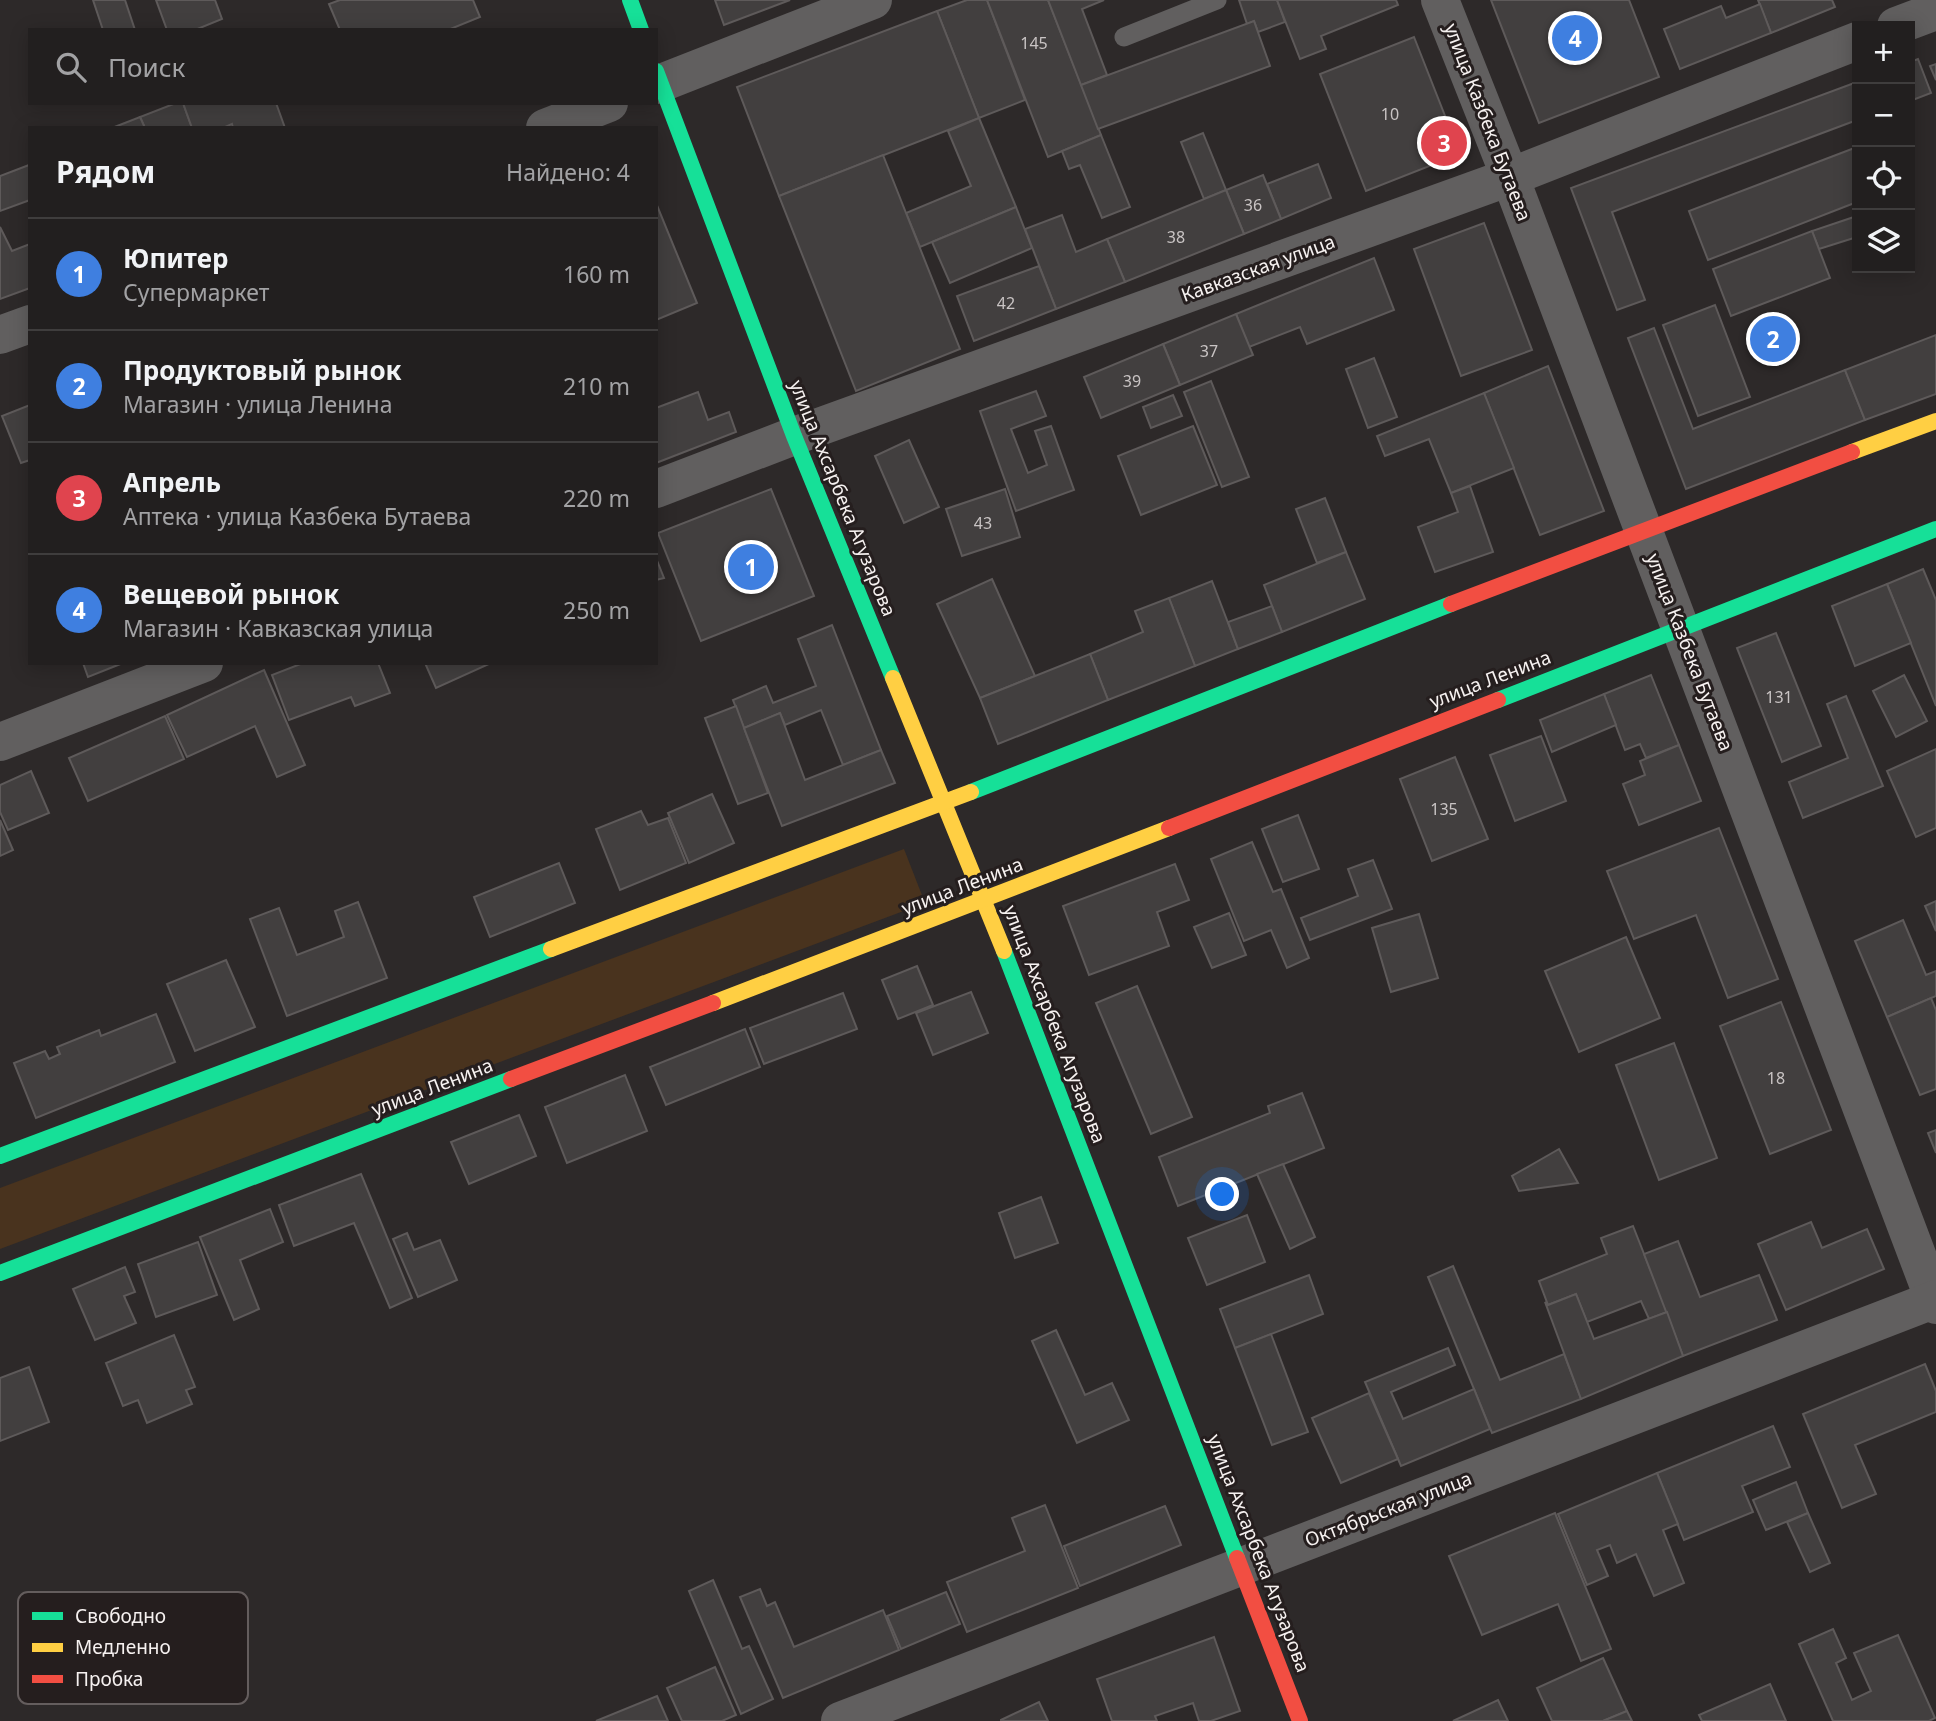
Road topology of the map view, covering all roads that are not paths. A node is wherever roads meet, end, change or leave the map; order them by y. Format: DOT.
graph roads {
  1 [pos="630,0"];
  2 [pos="873,0"];
  3 [pos="1217,0"];
  4 [pos="1440,0"];
  5 [pos="1936,11"];
  6 [pos="1909,21"];
  7 [pos="640,28"];
  8 [pos="1124,37"];
  9 [pos="1852,43"];
  10 [pos="658,80"];
  11 [pos="604,105"];
  12 [pos="550,126"];
  13 [pos="1510,177"];
  14 [pos="28,325"];
  15 [pos="0,335"];
  16 [pos="1936,421"];
  17 [pos="794,436"];
  18 [pos="658,488"];
  19 [pos="1643,529"];
  20 [pos="1936,529"];
  21 [pos="1680,627"];
  22 [pos="199,665"];
  23 [pos="0,742"];
  24 [pos="944,802"];
  25 [pos="984,900"];
  26 [pos="0,1156"];
  27 [pos="0,1273"];
  28 [pos="1935,1301"];
  29 [pos="1241,1564"];
  30 [pos="840,1721"];
  31 [pos="1300,1721"];
  1 -- 7 [label="street"];
  2 -- 10 [label="street"];
  3 -- 8 [label="lane"];
  4 -- 13 [label="street, улица Казбека Бутаева"];
  5 -- 6 [label="street"];
  9 -- 13 [label="street, Кавказская улица"];
  10 -- 17 [label="street, улица Ахсарбека Агузарова"];
  11 -- 12 [label="street"];
  13 -- 17 [label="street, Кавказская улица"];
  13 -- 19 [label="street, улица Казбека Бутаева"];
  14 -- 15 [label="street"];
  16 -- 19 [label="street"];
  17 -- 18 [label="street, Кавказская улица"];
  17 -- 24 [label="street, улица Ахсарбека Агузарова"];
  19 -- 21 [label="street, улица Казбека Бутаева"];
  19 -- 24 [label="street"];
  20 -- 21 [label="street, улица Ленина"];
  21 -- 25 [label="street, улица Ленина"];
  21 -- 28 [label="street, улица Казбека Бутаева"];
  22 -- 23 [label="street"];
  24 -- 25 [label="street, улица Ахсарбека Агузарова"];
  24 -- 26 [label="street"];
  25 -- 27 [label="street, улица Ленина"];
  25 -- 29 [label="street, улица Ахсарбека Агузарова"];
  28 -- 29 [label="street, Октябрьская улица"];
  29 -- 30 [label="street, Октябрьская улица"];
  29 -- 31 [label="street, улица Ахсарбека Агузарова"];
}
